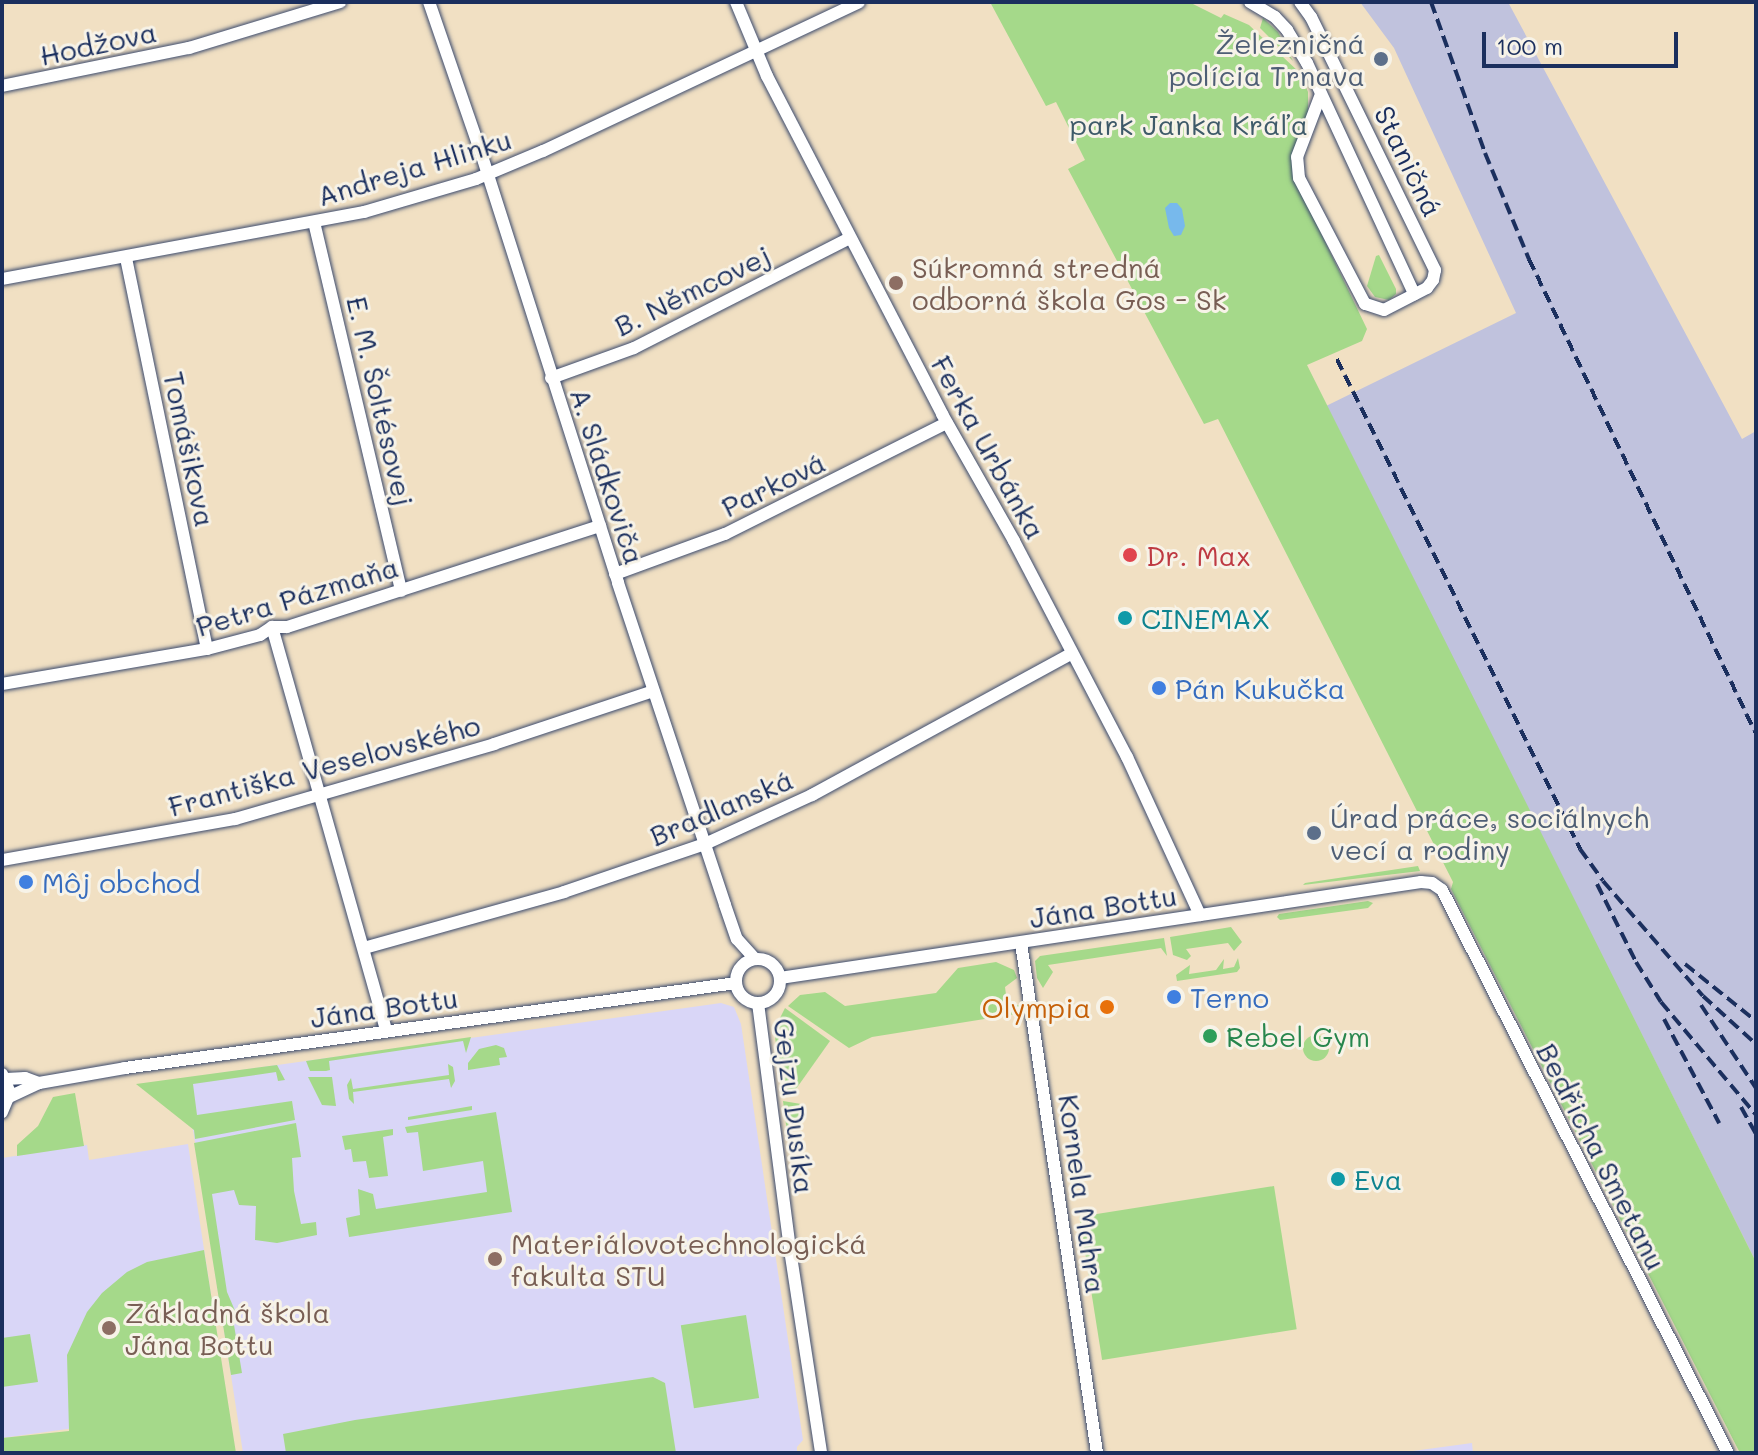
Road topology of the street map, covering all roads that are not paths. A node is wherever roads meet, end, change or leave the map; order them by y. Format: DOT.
graph roads {
  1 [pos="340,2"];
  2 [pos="429,2"];
  3 [pos="736,2"];
  4 [pos="859,2"];
  5 [pos="1250,2"];
  6 [pos="1300,2"];
  7 [pos="755,51"];
  8 [pos="2,86"];
  9 [pos="1321,94"];
  10 [pos="489,175"];
  11 [pos="314,222"];
  12 [pos="850,238"];
  13 [pos="126,258"];
  14 [pos="2,279"];
  15 [pos="1414,294"];
  16 [pos="551,378"];
  17 [pos="947,423"];
  18 [pos="600,526"];
  19 [pos="615,574"];
  20 [pos="401,591"];
  21 [pos="272,627"];
  22 [pos="207,649"];
  23 [pos="1072,653"];
  24 [pos="2,684"];
  25 [pos="653,691"];
  26 [pos="322,795"];
  27 [pos="705,844"];
  28 [pos="2,860"];
  29 [pos="1432,883"];
  30 [pos="1200,915"];
  31 [pos="1021,943"];
  32 [pos="364,948"];
  33 [pos="755,959"];
  34 [pos="780,978"];
  35 [pos="736,983"];
  36 [pos="758,1003"];
  37 [pos="386,1031"];
  38 [pos="4,1077"];
  39 [pos="39,1083"];
  40 [pos="9,1097"];
  41 [pos="2,1112"];
  42 [pos="821,1453"];
  43 [pos="1097,1453"];
  44 [pos="1728,1453"];
  1 -- 8 [label="street, Hodžova"];
  2 -- 10 [label="street, A. Sládkoviča"];
  3 -- 7 [label="street, Ferka Urbánka"];
  4 -- 7 [label="street, Andreja Hlinku"];
  5 -- 9 [label="street, Staničná"];
  6 -- 15 [label="street, Staničná"];
  7 -- 10 [label="street, Andreja Hlinku"];
  7 -- 12 [label="street, Ferka Urbánka"];
  9 -- 15 [label="street, Staničná"];
  9 -- 15 [label="street"];
  10 -- 11 [label="street, Andreja Hlinku"];
  10 -- 16 [label="street, A. Sládkoviča"];
  11 -- 13 [label="street, Andreja Hlinku"];
  11 -- 20 [label="street, E. M. Šoltésovej"];
  12 -- 16 [label="street, B. Němcovej"];
  12 -- 17 [label="street, Ferka Urbánka"];
  13 -- 14 [label="street, Andreja Hlinku"];
  13 -- 22 [label="street, Tomášikova"];
  16 -- 18 [label="street, A. Sládkoviča"];
  17 -- 19 [label="street, Parková"];
  17 -- 23 [label="street, Ferka Urbánka"];
  18 -- 19 [label="street, A. Sládkoviča"];
  18 -- 20 [label="street, Petra Pázmaňa"];
  19 -- 25 [label="street, A. Sládkoviča"];
  20 -- 21 [label="street, Petra Pázmaňa"];
  21 -- 22 [label="street, Petra Pázmaňa"];
  21 -- 26 [label="street"];
  22 -- 24 [label="street, Petra Pázmaňa"];
  23 -- 27 [label="street, Bradlanská"];
  23 -- 30 [label="street, Ferka Urbánka"];
  25 -- 26 [label="street, Františka Veselovského"];
  25 -- 27 [label="street, A. Sládkoviča"];
  26 -- 28 [label="street, Františka Veselovského"];
  26 -- 32 [label="street"];
  27 -- 32 [label="street, Bradlanská"];
  27 -- 33 [label="street, A. Sládkoviča"];
  29 -- 30 [label="street, Jána Bottu"];
  29 -- 44 [label="street, Bedřicha Smetanu"];
  30 -- 31 [label="street, Jána Bottu"];
  31 -- 34 [label="street, Jána Bottu"];
  31 -- 43 [label="street, Kornela Mahra"];
  32 -- 37 [label="street"];
  33 -- 34 [label="street"];
  33 -- 35 [label="street"];
  34 -- 36 [label="street"];
  35 -- 36 [label="street"];
  35 -- 37 [label="street, Jána Bottu"];
  36 -- 42 [label="street, Gejzu Dusíka"];
  37 -- 39 [label="street, Jána Bottu"];
  38 -- 39 [label="street, Jána Bottu"];
  38 -- 40 [label="street, Jána Bottu"];
  39 -- 40 [label="street, Jána Bottu"];
  40 -- 41 [label="street"];
}
